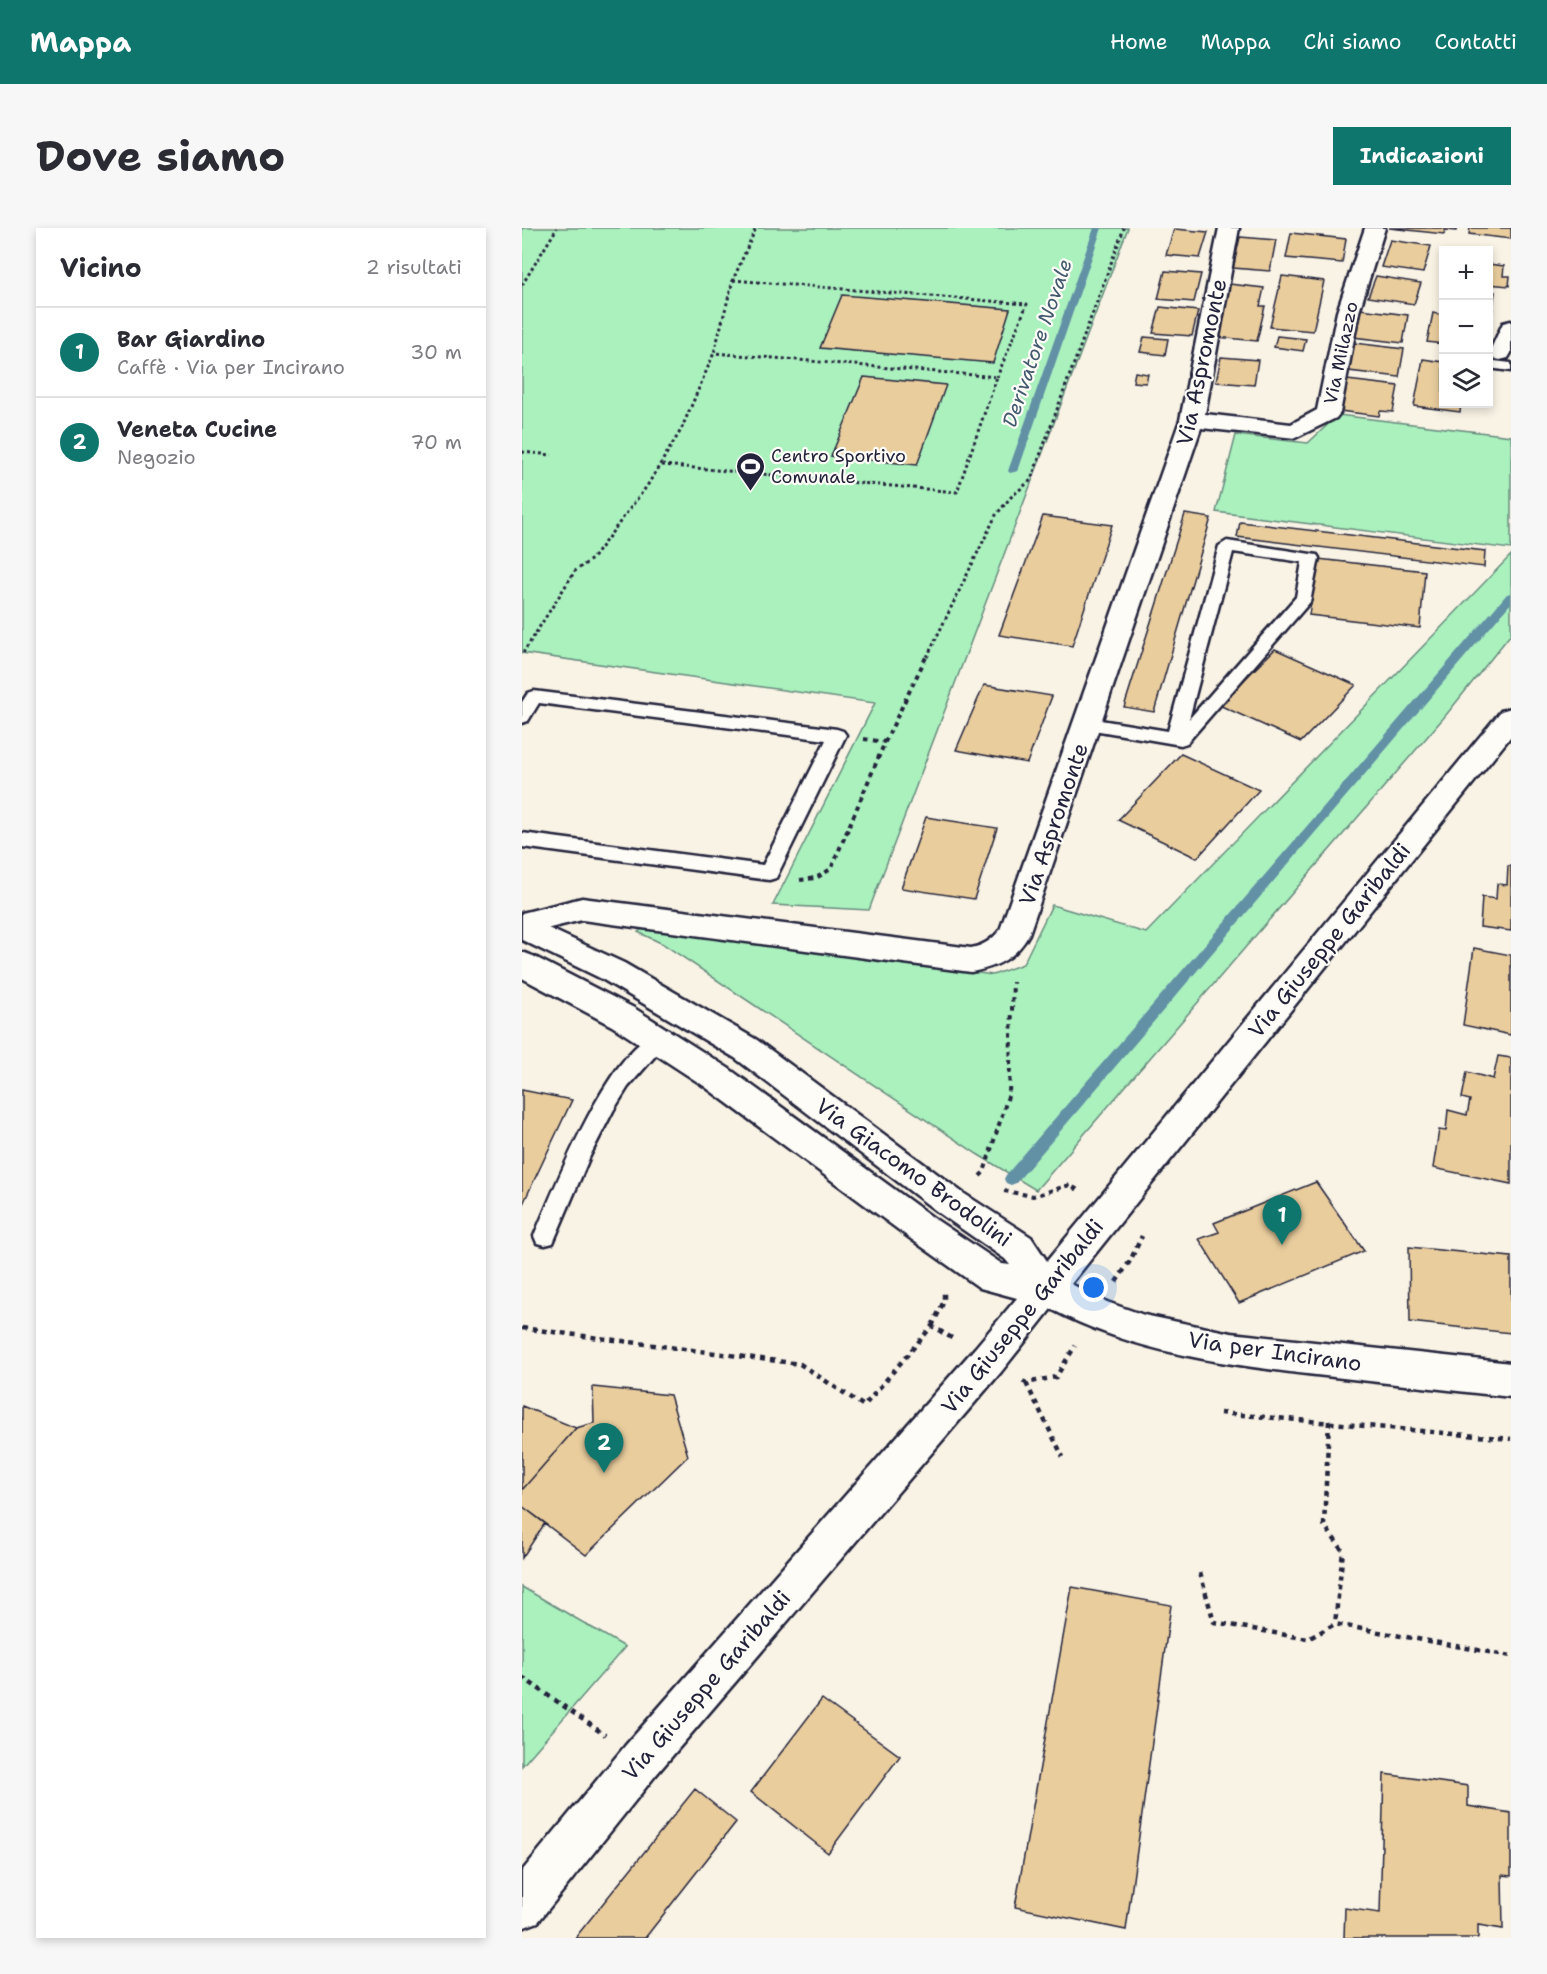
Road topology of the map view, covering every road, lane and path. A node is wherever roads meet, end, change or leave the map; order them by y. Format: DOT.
graph roads {
  1 [pos="557,228"];
  2 [pos="756,228"];
  3 [pos="1124,228"];
  4 [pos="1228,228"];
  5 [pos="1375,228"];
  6 [pos="733,280"];
  7 [pos="522,285"];
  8 [pos="1511,328"];
  9 [pos="714,353"];
  10 [pos="1502,362"];
  11 [pos="997,377"];
  12 [pos="1192,420"];
  13 [pos="522,452"];
  14 [pos="552,455"];
  15 [pos="662,465"];
  16 [pos="523,653"];
  17 [pos="522,717"];
  18 [pos="1511,717"];
  19 [pos="1088,724"];
  20 [pos="1175,737"];
  21 [pos="522,840"];
  22 [pos="769,873"];
  23 [pos="522,926"];
  24 [pos="1014,933"];
  25 [pos="522,964"];
  26 [pos="659,1040"];
  27 [pos="977,1178"];
  28 [pos="545,1236"];
  29 [pos="1047,1289"];
  30 [pos="522,1328"];
  31 [pos="988,1360"];
  32 [pos="1511,1380"];
  33 [pos="1026,1383"];
  34 [pos="1220,1413"];
  35 [pos="1329,1421"];
  36 [pos="1511,1439"];
  37 [pos="1063,1457"];
  38 [pos="1200,1573"];
  39 [pos="1335,1624"];
  40 [pos="1511,1656"];
  41 [pos="522,1677"];
  42 [pos="640,1761"];
  43 [pos="522,1906"];
  1 -- 7 [label="path"];
  2 -- 6 [label="path"];
  3 -- 22 [label="path"];
  4 -- 12 [label="street, Via Aspromonte"];
  5 -- 12 [label="street, Via Milazzo"];
  6 -- 9 [label="path"];
  6 -- 11 [label="path"];
  8 -- 10 [label="street"];
  9 -- 11 [label="path"];
  9 -- 15 [label="path"];
  11 -- 15 [label="path"];
  12 -- 19 [label="street, Via Aspromonte"];
  13 -- 14 [label="path"];
  15 -- 16 [label="path"];
  17 -- 22 [label="lane"];
  18 -- 29 [label="street, Via Giuseppe Garibaldi"];
  19 -- 20 [label="lane"];
  19 -- 24 [label="street, Via Aspromonte"];
  20 -- 20 [label="lane"];
  21 -- 22 [label="lane"];
  23 -- 24 [label="street, Via Aspromonte"];
  23 -- 29 [label="street, Via Giacomo Brodolini"];
  24 -- 27 [label="path"];
  25 -- 26 [label="street, Via Giacomo Brodolini"];
  26 -- 28 [label="lane"];
  26 -- 29 [label="street, Via Giacomo Brodolini"];
  29 -- 31 [label="street, Via Giuseppe Garibaldi"];
  29 -- 32 [label="street, Via per Incirano"];
  30 -- 31 [label="path"];
  31 -- 42 [label="street, Via Giuseppe Garibaldi"];
  33 -- 37 [label="path"];
  34 -- 35 [label="path"];
  35 -- 36 [label="path"];
  35 -- 39 [label="path"];
  38 -- 39 [label="path"];
  39 -- 40 [label="path"];
  41 -- 42 [label="path"];
  42 -- 43 [label="street, Via Giuseppe Garibaldi"];
}
